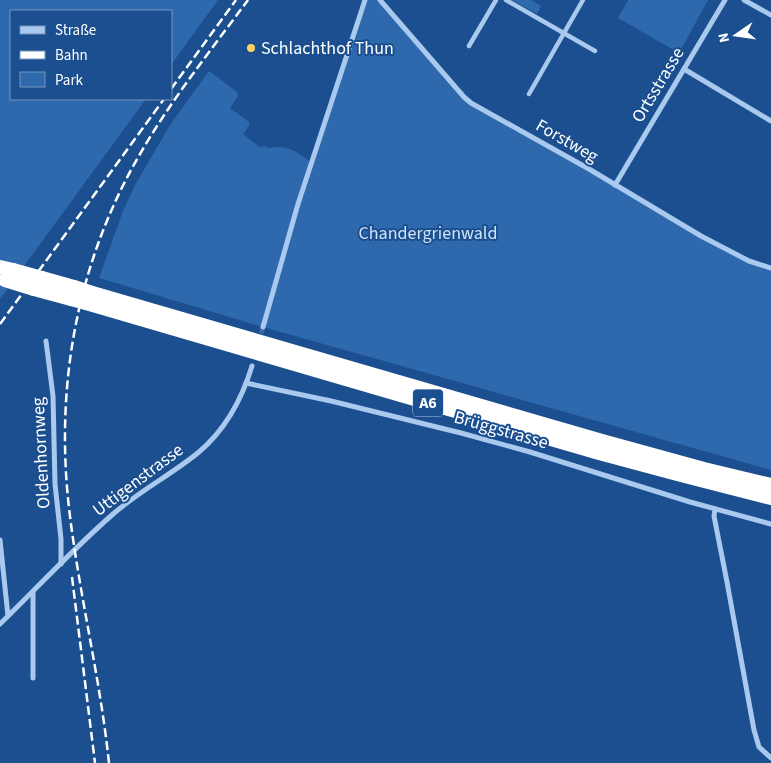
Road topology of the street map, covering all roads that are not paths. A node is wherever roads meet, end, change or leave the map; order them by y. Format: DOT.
graph roads {
  1 [pos="365,0"];
  2 [pos="380,0"];
  3 [pos="496,0"];
  4 [pos="506,0"];
  5 [pos="583,0"];
  6 [pos="725,0"];
  7 [pos="744,0"];
  8 [pos="771,16"];
  9 [pos="564,34"];
  10 [pos="469,46"];
  11 [pos="594,51"];
  12 [pos="684,69"];
  13 [pos="529,94"];
  14 [pos="771,121"];
  15 [pos="615,185"];
  16 [pos="771,268"];
  17 [pos="4,274"];
  18 [pos="88,298"];
  19 [pos="263,327"];
  20 [pos="46,341"];
  21 [pos="252,366"];
  22 [pos="246,383"];
  23 [pos="771,486"];
  24 [pos="771,498"];
  25 [pos="715,509"];
  26 [pos="771,524"];
  27 [pos="0,540"];
  28 [pos="61,564"];
  29 [pos="33,592"];
  30 [pos="8,616"];
  31 [pos="0,624"];
  32 [pos="33,678"];
  33 [pos="771,758"];
  1 -- 19 [label="street"];
  2 -- 15 [label="street, Forstweg"];
  3 -- 10 [label="street"];
  4 -- 9 [label="street"];
  5 -- 9 [label="street"];
  6 -- 12 [label="street, Ortsstrasse"];
  7 -- 8 [label="street"];
  9 -- 11 [label="street"];
  9 -- 13 [label="street"];
  12 -- 14 [label="street"];
  12 -- 15 [label="street, Ortsstrasse"];
  15 -- 16 [label="street, Forstweg"];
  17 -- 18 [label="highway, A6, bridge"];
  18 -- 23 [label="highway, A6"];
  18 -- 24 [label="highway, A6"];
  20 -- 28 [label="street, Oldenhornweg"];
  21 -- 22 [label="street, Uttigenstrasse"];
  22 -- 25 [label="street, Brüggstrasse"];
  22 -- 28 [label="street, Uttigenstrasse"];
  25 -- 26 [label="street, Brüggstrasse"];
  25 -- 33 [label="street"];
  27 -- 30 [label="street"];
  28 -- 29 [label="street, Uttigenstrasse"];
  29 -- 30 [label="street, Uttigenstrasse"];
  29 -- 32 [label="street"];
  30 -- 31 [label="street, Uttigenstrasse"];
}
